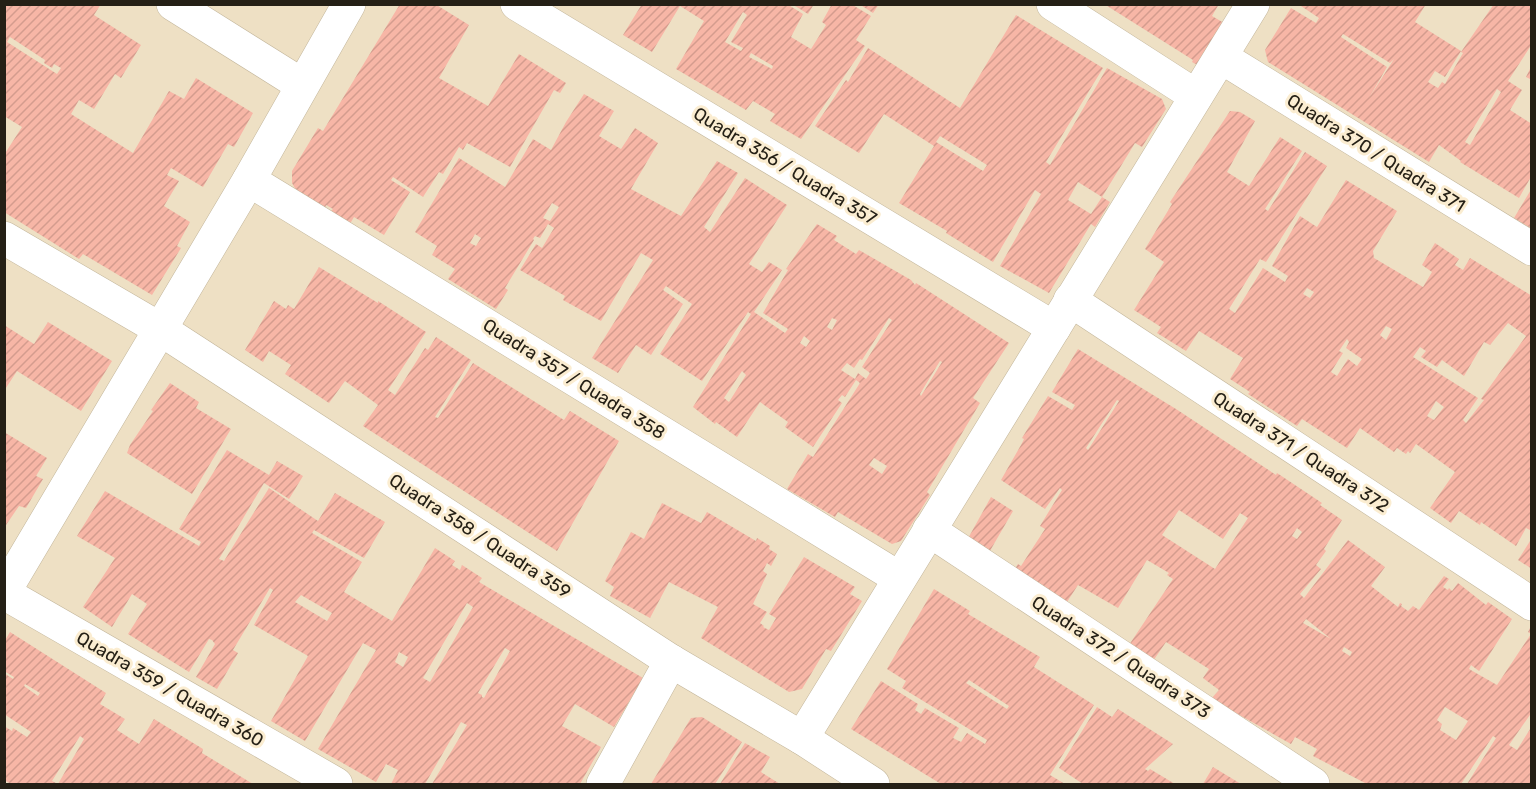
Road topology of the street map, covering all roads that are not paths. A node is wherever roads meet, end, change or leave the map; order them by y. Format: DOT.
graph roads {
  1 [pos="173,4"];
  2 [pos="349,4"];
  3 [pos="517,4"];
  4 [pos="1053,4"];
  5 [pos="1253,4"];
  6 [pos="1221,57"];
  7 [pos="302,85"];
  8 [pos="1196,96"];
  9 [pos="249,180"];
  10 [pos="4,238"];
  11 [pos="1532,249"];
  12 [pos="1070,300"];
  13 [pos="1054,328"];
  14 [pos="160,329"];
  15 [pos="929,530"];
  16 [pos="899,579"];
  17 [pos="4,592"];
  18 [pos="1532,604"];
  19 [pos="671,661"];
  20 [pos="802,738"];
  21 [pos="301,776"];
  22 [pos="336,784"];
  23 [pos="603,784"];
  24 [pos="873,784"];
  25 [pos="1313,784"];
  1 -- 7 [label="street"];
  2 -- 7 [label="street"];
  3 -- 13 [label="street, Quadra 356 / Quadra 357"];
  4 -- 8 [label="street"];
  5 -- 6 [label="street"];
  6 -- 8 [label="street"];
  6 -- 11 [label="street, Quadra 370 / Quadra 371"];
  7 -- 9 [label="street"];
  8 -- 12 [label="street"];
  9 -- 14 [label="street"];
  9 -- 16 [label="street, Quadra 357 / Quadra 358"];
  10 -- 14 [label="street, Quadra 358 / Quadra 359"];
  12 -- 13 [label="street"];
  12 -- 18 [label="street, Quadra 371 / Quadra 372"];
  13 -- 15 [label="street"];
  14 -- 17 [label="street"];
  14 -- 19 [label="street, Quadra 358 / Quadra 359"];
  15 -- 16 [label="street"];
  15 -- 25 [label="street, Quadra 372 / Quadra 373"];
  16 -- 20 [label="street"];
  17 -- 21 [label="street, Quadra 359 / Quadra 360"];
  19 -- 20 [label="street, Quadra 358 / Quadra 359"];
  19 -- 23 [label="street"];
  20 -- 24 [label="street, Quadra 358 / Quadra 359"];
  21 -- 22 [label="street, Quadra 359 / Quadra 360"];
}
